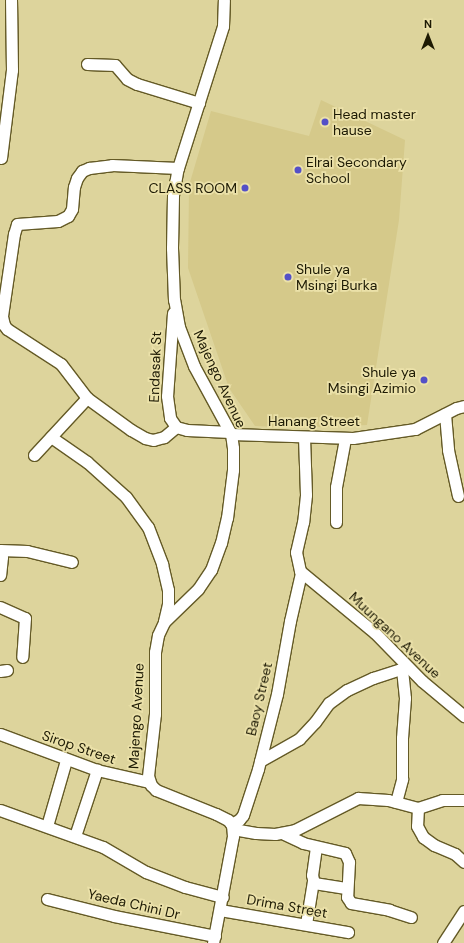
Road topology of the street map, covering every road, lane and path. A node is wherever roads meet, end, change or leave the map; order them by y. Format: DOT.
graph roads {
  1 [pos="11,0"];
  2 [pos="224,0"];
  3 [pos="87,64"];
  4 [pos="200,103"];
  5 [pos="1,158"];
  6 [pos="178,168"];
  7 [pos="174,300"];
  8 [pos="87,398"];
  9 [pos="464,406"];
  10 [pos="445,414"];
  11 [pos="176,427"];
  12 [pos="230,433"];
  13 [pos="51,437"];
  14 [pos="304,437"];
  15 [pos="345,439"];
  16 [pos="34,455"];
  17 [pos="458,496"];
  18 [pos="336,522"];
  19 [pos="0,550"];
  20 [pos="72,562"];
  21 [pos="301,573"];
  22 [pos="0,575"];
  23 [pos="0,607"];
  24 [pos="164,622"];
  25 [pos="22,657"];
  26 [pos="405,668"];
  27 [pos="464,716"];
  28 [pos="0,734"];
  29 [pos="66,760"];
  30 [pos="260,762"];
  31 [pos="96,770"];
  32 [pos="149,782"];
  33 [pos="464,800"];
  34 [pos="396,802"];
  35 [pos="418,808"];
  36 [pos="0,810"];
  37 [pos="46,826"];
  38 [pos="232,827"];
  39 [pos="282,833"];
  40 [pos="75,836"];
  41 [pos="316,847"];
  42 [pos="464,862"];
  43 [pos="313,881"];
  44 [pos="346,888"];
  45 [pos="222,897"];
  46 [pos="47,900"];
  47 [pos="220,910"];
  48 [pos="464,911"];
  49 [pos="411,917"];
  50 [pos="306,924"];
  51 [pos="348,932"];
  52 [pos="214,940"];
  53 [pos="444,943"];
  1 -- 5 [label="street"];
  2 -- 4 [label="street, Majengo Avenue"];
  3 -- 4 [label="street"];
  4 -- 6 [label="street, Majengo Avenue"];
  6 -- 7 [label="street, Majengo Avenue"];
  6 -- 8 [label="street"];
  7 -- 11 [label="street, Endasak St"];
  7 -- 12 [label="street, Majengo Avenue"];
  8 -- 11 [label="street"];
  8 -- 13 [label="street"];
  9 -- 10 [label="street, Hanang Street"];
  10 -- 15 [label="street, Hanang Street"];
  10 -- 17 [label="street"];
  11 -- 12 [label="street"];
  12 -- 14 [label="street, Hanang Street"];
  12 -- 24 [label="street, Majengo Avenue"];
  13 -- 16 [label="street"];
  13 -- 24 [label="street"];
  14 -- 15 [label="street, Hanang Street"];
  14 -- 21 [label="street"];
  15 -- 18 [label="street"];
  19 -- 20 [label="street"];
  19 -- 22 [label="street"];
  21 -- 26 [label="street, Muungano Avenue"];
  21 -- 30 [label="street, Baoy Street"];
  23 -- 25 [label="street"];
  24 -- 32 [label="street, Majengo Avenue"];
  26 -- 27 [label="street, Muungano Avenue"];
  26 -- 30 [label="street"];
  26 -- 34 [label="street"];
  28 -- 29 [label="street, Sirop Street"];
  29 -- 31 [label="street, Sirop Street"];
  29 -- 37 [label="street"];
  30 -- 38 [label="street, Baoy Street"];
  31 -- 32 [label="street, Sirop Street"];
  31 -- 40 [label="street"];
  32 -- 38 [label="street, Majengo Avenue"];
  33 -- 35 [label="street"];
  34 -- 35 [label="street"];
  34 -- 39 [label="street"];
  35 -- 42 [label="street"];
  36 -- 37 [label="street"];
  37 -- 40 [label="street"];
  38 -- 39 [label="street"];
  38 -- 45 [label="street"];
  39 -- 41 [label="street"];
  40 -- 45 [label="street"];
  41 -- 43 [label="street"];
  41 -- 44 [label="street"];
  43 -- 44 [label="street"];
  43 -- 50 [label="street"];
  44 -- 49 [label="street"];
  45 -- 47 [label="street"];
  46 -- 52 [label="street, Yaeda Chini Dr"];
  47 -- 50 [label="street, Drima Street"];
  47 -- 52 [label="street"];
  48 -- 53 [label="street"];
  50 -- 51 [label="street, Drima Street"];
}
